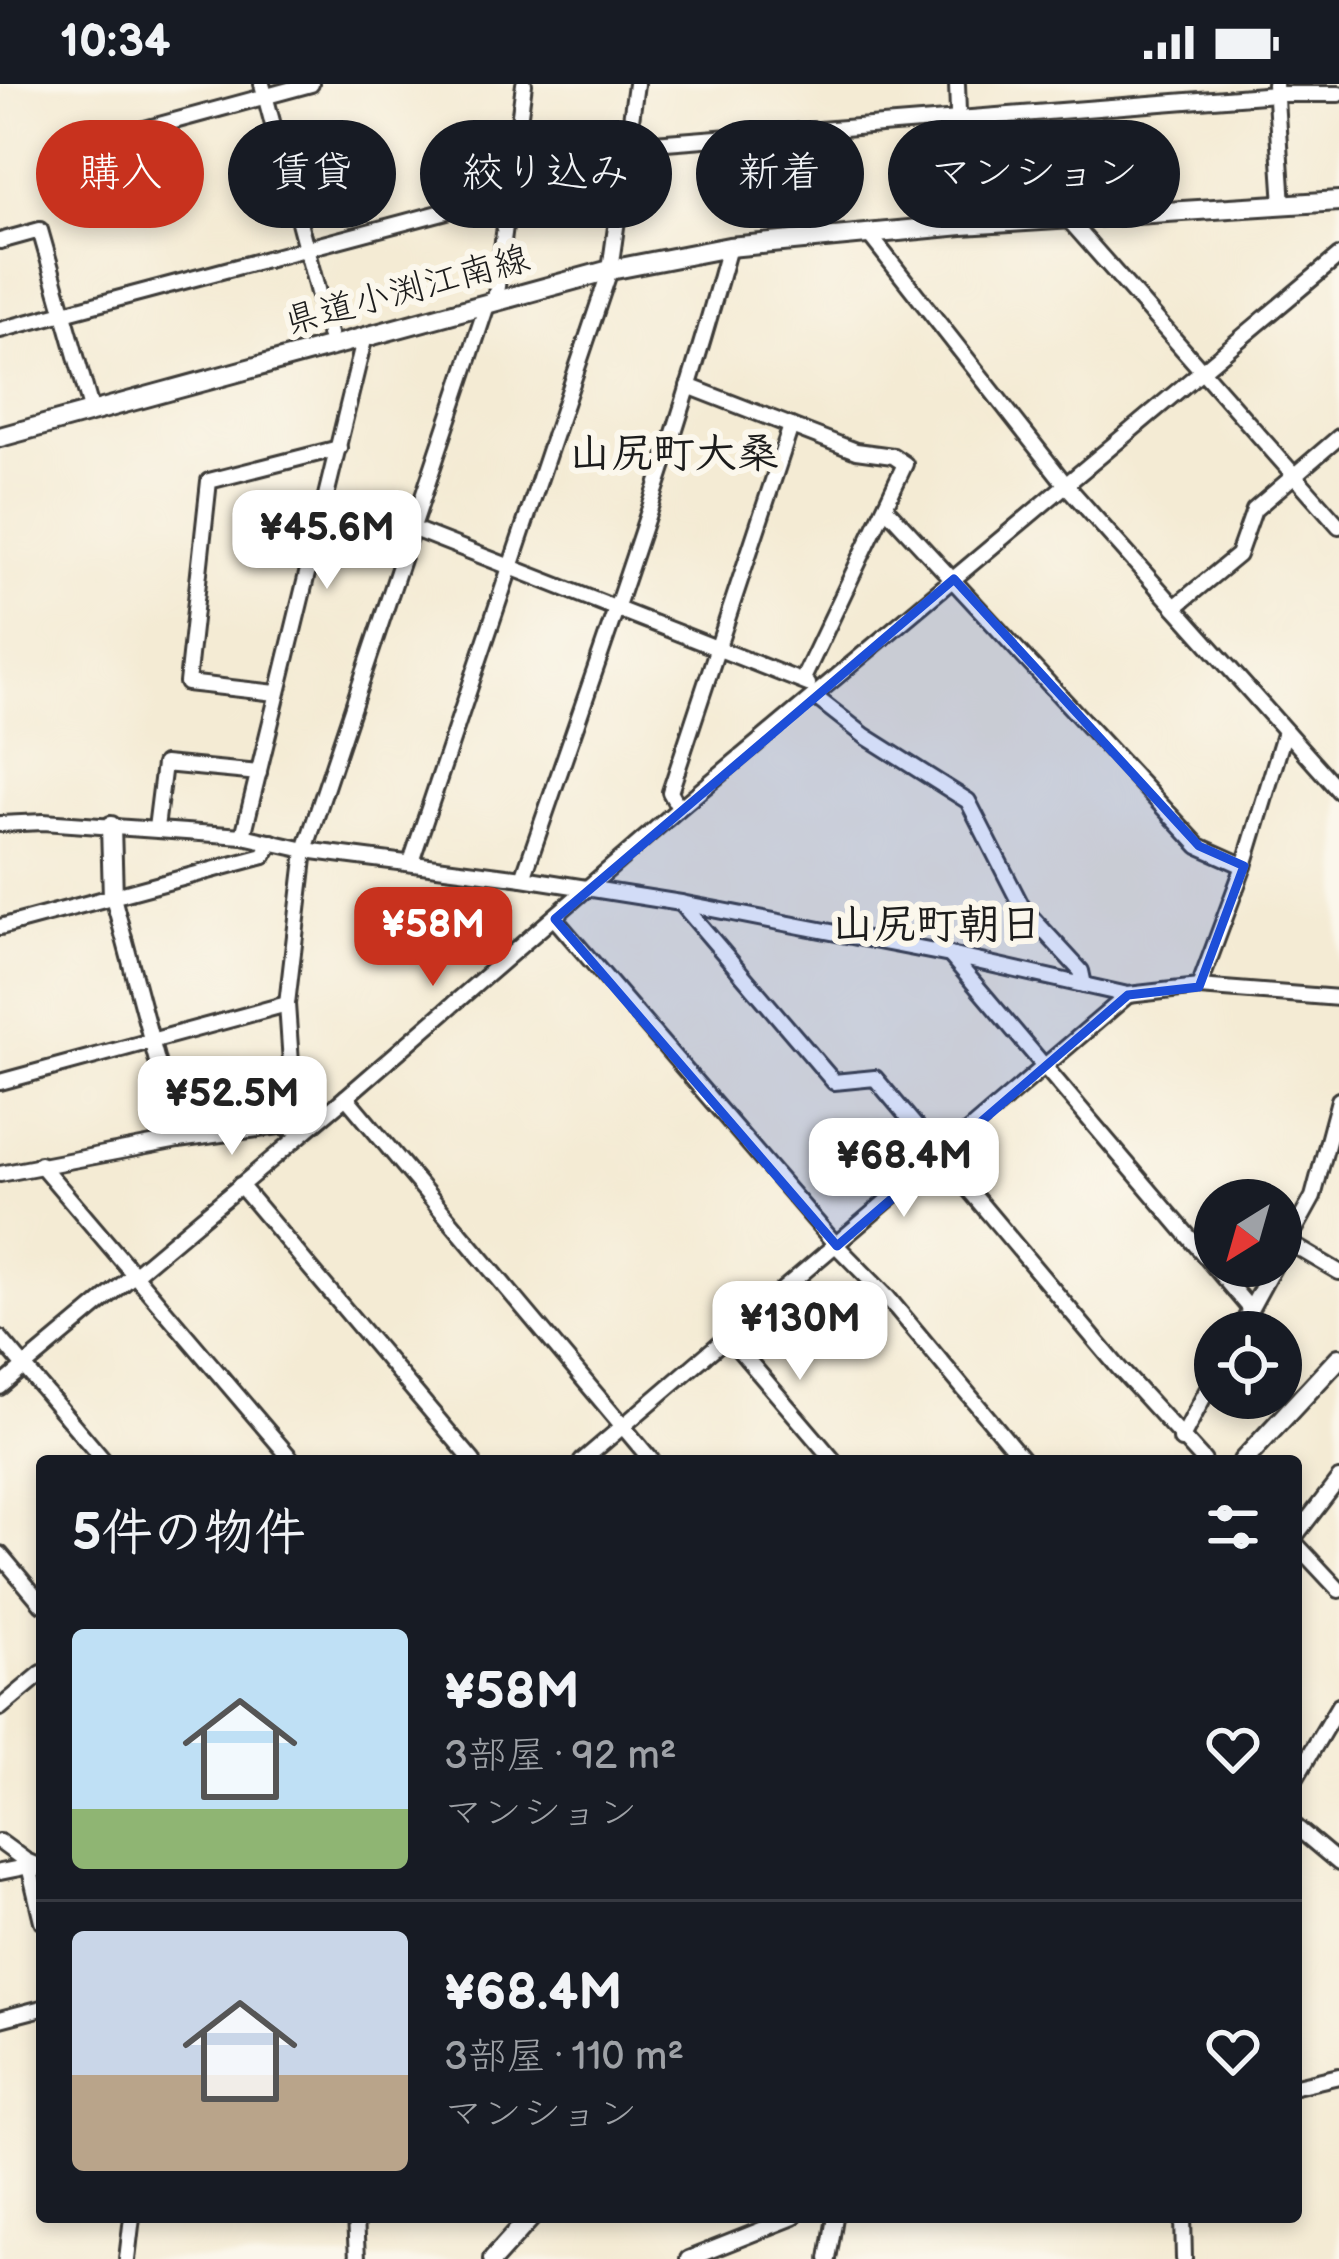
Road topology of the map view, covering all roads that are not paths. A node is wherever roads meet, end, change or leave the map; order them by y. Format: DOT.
graph roads {
  1 [pos="311,84"];
  2 [pos="524,84"];
  3 [pos="636,84"];
  4 [pos="957,84"];
  5 [pos="1275,89"];
  6 [pos="263,90"];
  7 [pos="1339,94"];
  8 [pos="958,118"];
  9 [pos="164,120"];
  10 [pos="518,120"];
  11 [pos="631,120"];
  12 [pos="672,141"];
  13 [pos="1339,201"];
  14 [pos="1283,205"];
  15 [pos="1180,212"];
  16 [pos="420,217"];
  17 [pos="502,228"];
  18 [pos="616,228"];
  19 [pos="935,228"];
  20 [pos="1076,228"];
  21 [pos="868,233"];
  22 [pos="0,241"];
  23 [pos="307,246"];
  24 [pos="729,247"];
  25 [pos="1337,263"];
  26 [pos="610,271"];
  27 [pos="491,303"];
  28 [pos="63,313"];
  29 [pos="0,330"];
  30 [pos="365,336"];
  31 [pos="332,345"];
  32 [pos="1202,370"];
  33 [pos="688,386"];
  34 [pos="92,412"];
  35 [pos="791,426"];
  36 [pos="0,437"];
  37 [pos="1339,437"];
  38 [pos="339,448"];
  39 [pos="1294,475"];
  40 [pos="1066,485"];
  41 [pos="886,508"];
  42 [pos="1339,526"];
  43 [pos="411,528"];
  44 [pos="511,565"];
  45 [pos="954,579"];
  46 [pos="616,605"];
  47 [pos="1174,607"];
  48 [pos="719,648"];
  49 [pos="802,681"];
  50 [pos="276,693"];
  51 [pos="818,693"];
  52 [pos="1286,731"];
  53 [pos="259,772"];
  54 [pos="1339,791"];
  55 [pos="680,808"];
  56 [pos="0,824"];
  57 [pos="112,826"];
  58 [pos="156,828"];
  59 [pos="243,836"];
  60 [pos="272,842"];
  61 [pos="305,850"];
  62 [pos="411,862"];
  63 [pos="1244,866"];
  64 [pos="523,878"];
  65 [pos="584,890"];
  66 [pos="113,897"];
  67 [pos="681,903"];
  68 [pos="555,920"];
  69 [pos="0,927"];
  70 [pos="950,955"];
  71 [pos="1084,985"];
  72 [pos="1198,987"];
  73 [pos="1128,995"];
  74 [pos="1339,998"];
  75 [pos="287,1004"];
  76 [pos="151,1040"];
  77 [pos="1045,1066"];
  78 [pos="0,1082"];
  79 [pos="346,1097"];
  80 [pos="1339,1100"];
  81 [pos="304,1129"];
  82 [pos="178,1140"];
  83 [pos="938,1156"];
  84 [pos="40,1164"];
  85 [pos="0,1174"];
  86 [pos="240,1185"];
  87 [pos="1302,1217"];
  88 [pos="837,1246"];
  89 [pos="1302,1256"];
  90 [pos="1339,1272"];
  91 [pos="134,1274"];
  92 [pos="1262,1287"];
  93 [pos="1250,1309"];
  94 [pos="0,1338"];
  95 [pos="729,1338"];
  96 [pos="1339,1358"];
  97 [pos="24,1367"];
  98 [pos="0,1387"];
  99 [pos="1194,1415"];
  100 [pos="623,1426"];
  101 [pos="1181,1440"];
  102 [pos="99,1455"];
  103 [pos="288,1455"];
  104 [pos="468,1455"];
  105 [pos="589,1455"];
  106 [pos="647,1455"];
  107 [pos="829,1455"];
  108 [pos="1013,1455"];
  109 [pos="1197,1455"];
  110 [pos="1249,1455"];
  111 [pos="1339,1478"];
  112 [pos="1302,1526"];
  113 [pos="1302,1550"];
  114 [pos="0,1554"];
  115 [pos="1339,1590"];
  116 [pos="36,1597"];
  117 [pos="36,1678"];
  118 [pos="1339,1705"];
  119 [pos="0,1708"];
  120 [pos="1302,1768"];
  121 [pos="1302,1832"];
  122 [pos="0,1842"];
  123 [pos="1339,1863"];
  124 [pos="35,1866"];
  125 [pos="0,1872"];
  126 [pos="36,2010"];
  127 [pos="0,2019"];
  128 [pos="1339,2076"];
  129 [pos="1302,2085"];
  130 [pos="132,2223"];
  131 [pos="355,2223"];
  132 [pos="526,2223"];
  133 [pos="779,2223"];
  134 [pos="834,2223"];
  135 [pos="1183,2223"];
  136 [pos="127,2259"];
  137 [pos="357,2259"];
  138 [pos="493,2259"];
  139 [pos="688,2259"];
  140 [pos="828,2259"];
  141 [pos="1184,2259"];
  1 -- 6 [label="street"];
  2 -- 10 [label="street"];
  3 -- 11 [label="street"];
  4 -- 8 [label="street"];
  5 -- 7 [label="street"];
  5 -- 8 [label="street"];
  5 -- 14 [label="street"];
  6 -- 9 [label="street"];
  6 -- 23 [label="street"];
  8 -- 12 [label="street"];
  13 -- 14 [label="main road, 県道小渕江南線"];
  14 -- 15 [label="main road, 県道小渕江南線"];
  16 -- 23 [label="street"];
  17 -- 27 [label="street"];
  18 -- 26 [label="street"];
  19 -- 21 [label="main road, 県道小渕江南線"];
  20 -- 32 [label="street"];
  21 -- 24 [label="main road, 県道小渕江南線"];
  21 -- 40 [label="street"];
  22 -- 28 [label="street"];
  23 -- 28 [label="street"];
  23 -- 31 [label="street"];
  24 -- 26 [label="main road, 県道小渕江南線"];
  24 -- 33 [label="street"];
  25 -- 32 [label="street"];
  26 -- 27 [label="main road, 県道小渕江南線"];
  26 -- 44 [label="street"];
  27 -- 30 [label="main road, 県道小渕江南線"];
  27 -- 43 [label="street"];
  28 -- 29 [label="street"];
  28 -- 34 [label="street"];
  30 -- 31 [label="main road, 県道小渕江南線"];
  30 -- 38 [label="street"];
  31 -- 34 [label="main road, 県道小渕江南線"];
  32 -- 39 [label="street"];
  32 -- 40 [label="street"];
  33 -- 35 [label="street"];
  33 -- 46 [label="street"];
  34 -- 36 [label="main road, 県道小渕江南線"];
  35 -- 41 [label="street"];
  35 -- 48 [label="street"];
  37 -- 39 [label="street"];
  38 -- 50 [label="street"];
  38 -- 50 [label="street"];
  39 -- 42 [label="street"];
  39 -- 47 [label="street"];
  40 -- 45 [label="street"];
  40 -- 47 [label="street"];
  41 -- 45 [label="street"];
  41 -- 49 [label="street"];
  43 -- 44 [label="street"];
  43 -- 61 [label="street"];
  44 -- 46 [label="street"];
  44 -- 62 [label="street"];
  45 -- 51 [label="street"];
  45 -- 63 [label="street"];
  46 -- 48 [label="street"];
  46 -- 64 [label="street"];
  47 -- 52 [label="street"];
  48 -- 49 [label="street"];
  48 -- 55 [label="street"];
  49 -- 51 [label="street"];
  50 -- 53 [label="street"];
  51 -- 55 [label="street"];
  51 -- 71 [label="street"];
  52 -- 54 [label="street"];
  52 -- 63 [label="street"];
  53 -- 58 [label="street"];
  53 -- 59 [label="street"];
  55 -- 65 [label="street"];
  56 -- 57 [label="street"];
  57 -- 58 [label="street"];
  57 -- 66 [label="main road"];
  58 -- 59 [label="street"];
  59 -- 60 [label="street"];
  60 -- 61 [label="street"];
  60 -- 66 [label="street"];
  61 -- 62 [label="street"];
  61 -- 75 [label="street"];
  62 -- 64 [label="street"];
  63 -- 72 [label="street"];
  64 -- 65 [label="street"];
  65 -- 67 [label="street"];
  65 -- 68 [label="street"];
  66 -- 69 [label="street"];
  66 -- 76 [label="street"];
  67 -- 70 [label="street"];
  67 -- 83 [label="street"];
  68 -- 79 [label="street"];
  68 -- 88 [label="street"];
  70 -- 71 [label="street"];
  70 -- 77 [label="street"];
  71 -- 73 [label="street"];
  72 -- 73 [label="street"];
  72 -- 74 [label="street"];
  73 -- 77 [label="street"];
  75 -- 76 [label="street"];
  75 -- 81 [label="street"];
  76 -- 78 [label="street"];
  76 -- 82 [label="street"];
  77 -- 83 [label="street"];
  77 -- 93 [label="street"];
  79 -- 81 [label="street"];
  79 -- 100 [label="street"];
  80 -- 87 [label="street"];
  81 -- 82 [label="street"];
  81 -- 86 [label="street"];
  82 -- 84 [label="street"];
  83 -- 88 [label="street"];
  83 -- 101 [label="street"];
  84 -- 85 [label="street"];
  84 -- 91 [label="street"];
  86 -- 91 [label="street"];
  86 -- 104 [label="street"];
  88 -- 95 [label="street"];
  88 -- 108 [label="street"];
  89 -- 90 [label="street"];
  91 -- 97 [label="street"];
  91 -- 103 [label="street"];
  92 -- 93 [label="street"];
  94 -- 97 [label="street"];
  95 -- 100 [label="street"];
  95 -- 107 [label="street"];
  96 -- 110 [label="main road"];
  97 -- 98 [label="street"];
  97 -- 102 [label="street"];
  99 -- 101 [label="street"];
  100 -- 105 [label="street"];
  100 -- 106 [label="street"];
  101 -- 109 [label="street"];
  111 -- 112 [label="street"];
  113 -- 115 [label="street"];
  114 -- 116 [label="street"];
  117 -- 119 [label="street"];
  118 -- 120 [label="street"];
  121 -- 123 [label="street"];
  122 -- 124 [label="street"];
  124 -- 125 [label="street"];
  126 -- 127 [label="street"];
  128 -- 129 [label="street"];
  130 -- 136 [label="street"];
  131 -- 137 [label="street"];
  132 -- 138 [label="main road"];
  133 -- 139 [label="street"];
  134 -- 140 [label="street"];
  135 -- 141 [label="street"];
}
